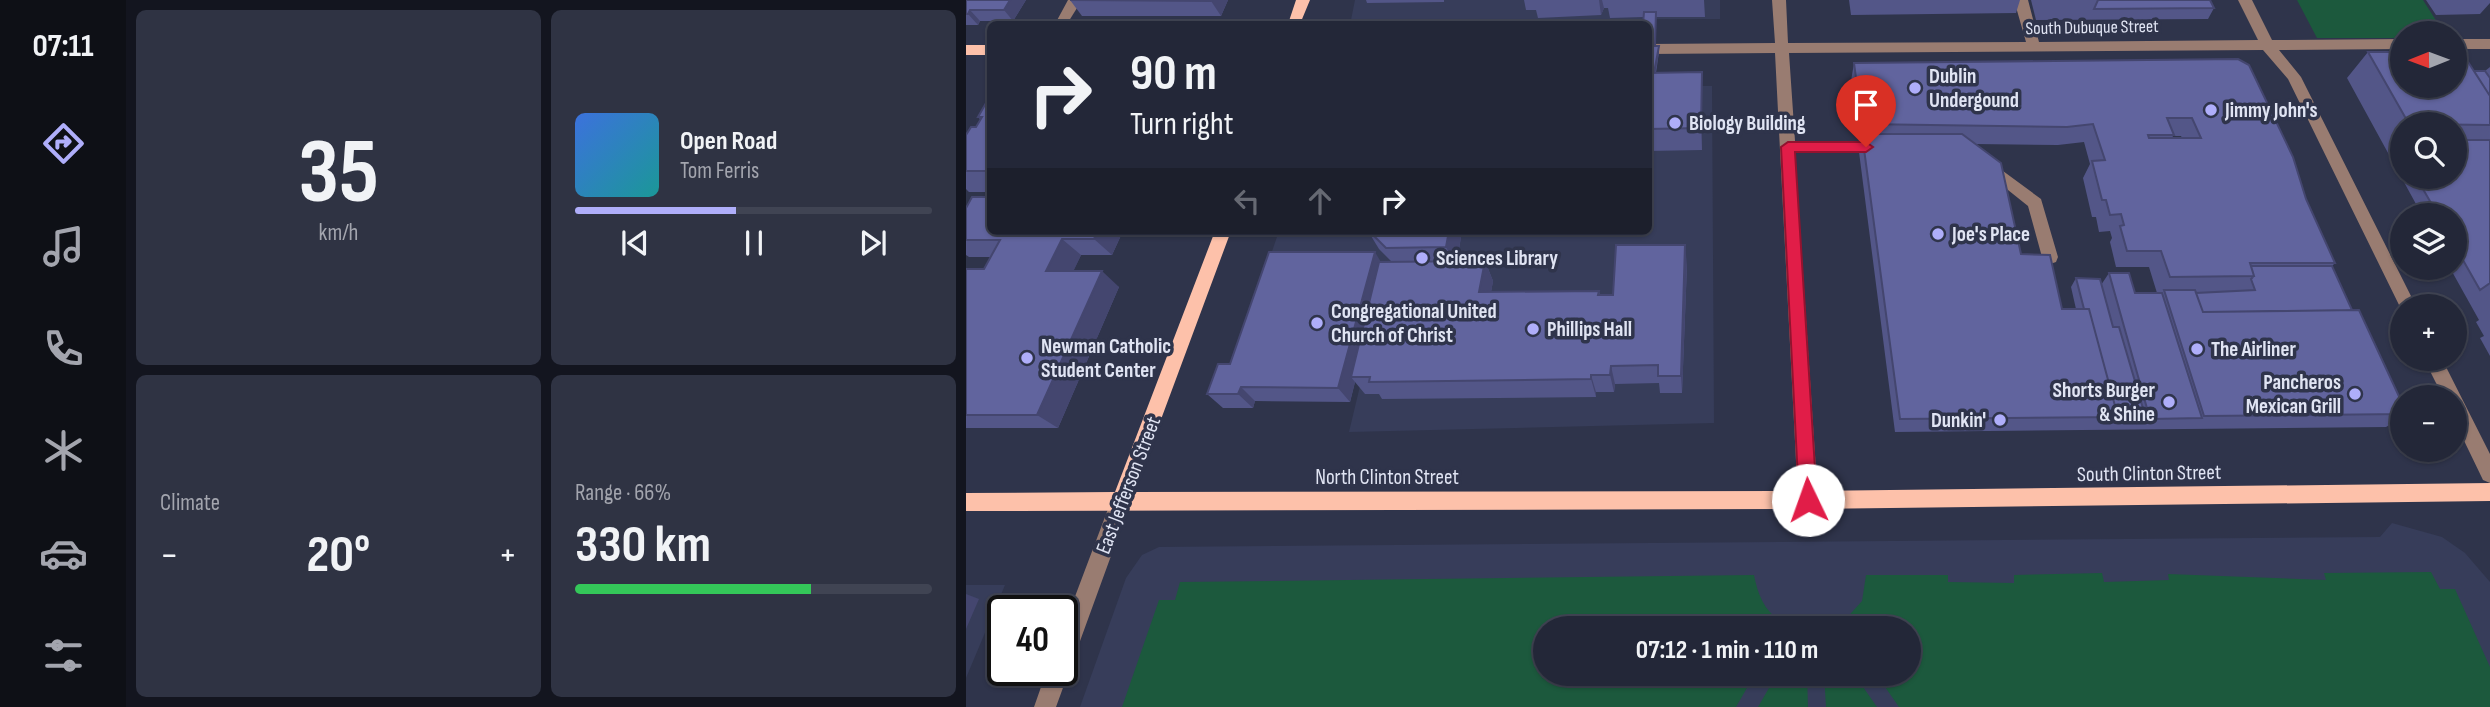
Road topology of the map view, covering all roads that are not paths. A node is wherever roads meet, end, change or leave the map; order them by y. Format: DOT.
graph roads {
  1 [pos="1075,0"];
  2 [pos="1303,0"];
  3 [pos="1779,0"];
  4 [pos="2021,0"];
  5 [pos="2245,0"];
  6 [pos="1063,21"];
  7 [pos="1294,21"];
  8 [pos="2390,44"];
  9 [pos="2468,44"];
  10 [pos="2490,44"];
  11 [pos="2267,45"];
  12 [pos="2034,47"];
  13 [pos="1652,49"];
  14 [pos="1782,49"];
  15 [pos="966,50"];
  16 [pos="987,50"];
  17 [pos="1788,147"];
  18 [pos="1896,147"];
  19 [pos="1974,156"];
  20 [pos="1221,235"];
  21 [pos="2050,257"];
  22 [pos="2401,294"];
  23 [pos="2467,427"];
  24 [pos="2490,474"];
  25 [pos="2490,492"];
  26 [pos="1808,500"];
  27 [pos="1121,501"];
  28 [pos="966,502"];
  29 [pos="1078,617"];
  30 [pos="1052,686"];
  31 [pos="1045,707"];
  1 -- 6 [label="street"];
  2 -- 7 [label="main road"];
  3 -- 14 [label="street"];
  4 -- 12 [label="street"];
  5 -- 11 [label="street"];
  8 -- 11 [label="street, South Dubuque Street"];
  9 -- 10 [label="street"];
  11 -- 12 [label="street, South Dubuque Street"];
  11 -- 22 [label="street"];
  12 -- 14 [label="street, South Dubuque Street"];
  13 -- 14 [label="street, South Dubuque Street"];
  14 -- 17 [label="street"];
  15 -- 16 [label="main road"];
  17 -- 18 [label="street"];
  17 -- 26 [label="street"];
  19 -- 21 [label="street"];
  20 -- 27 [label="main road, East Jefferson Street"];
  23 -- 24 [label="street"];
  25 -- 26 [label="main road, South Clinton Street"];
  26 -- 27 [label="main road, North Clinton Street"];
  27 -- 28 [label="main road, North Clinton Street"];
  27 -- 29 [label="street, East Jefferson Street"];
  30 -- 31 [label="street"];
}
